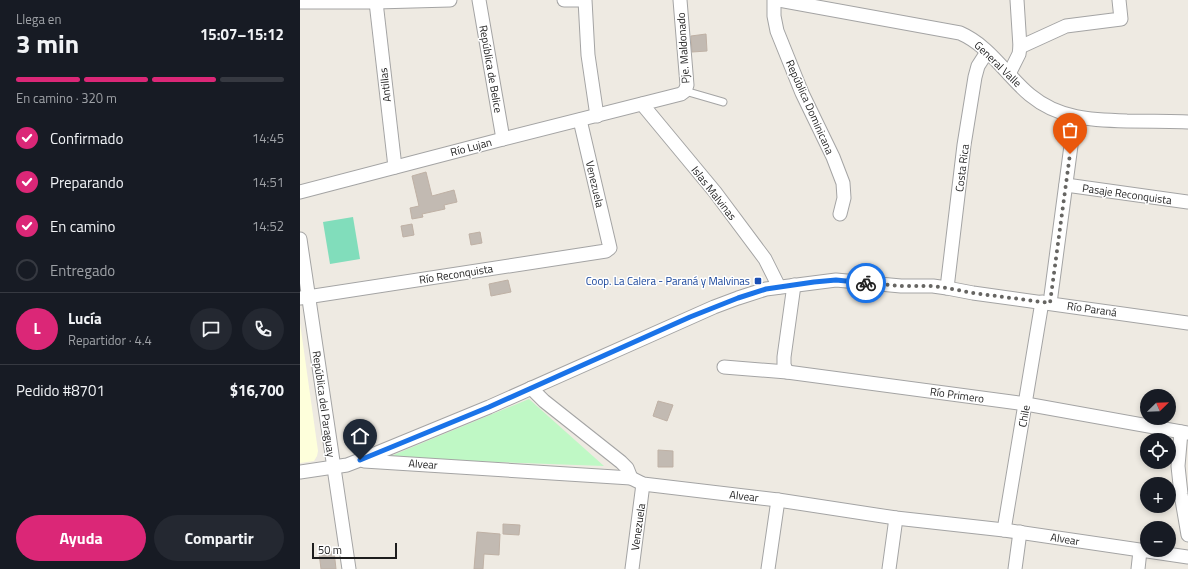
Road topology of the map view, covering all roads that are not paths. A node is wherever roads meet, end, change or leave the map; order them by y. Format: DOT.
graph roads {
  1 [pos="450,0"];
  2 [pos="479,0"];
  3 [pos="564,0"];
  4 [pos="581,0"];
  5 [pos="585,0"];
  6 [pos="680,0"];
  7 [pos="774,0"];
  8 [pos="779,0"];
  9 [pos="1017,0"];
  10 [pos="1119,0"];
  11 [pos="300,2"];
  12 [pos="376,2"];
  13 [pos="1020,47"];
  14 [pos="987,52"];
  15 [pos="1009,74"];
  16 [pos="683,93"];
  17 [pos="723,102"];
  18 [pos="642,104"];
  19 [pos="598,116"];
  20 [pos="1077,118"];
  21 [pos="580,120"];
  22 [pos="1188,122"];
  23 [pos="503,139"];
  24 [pos="395,167"];
  25 [pos="1066,185"];
  26 [pos="300,192"];
  27 [pos="1188,202"];
  28 [pos="840,214"];
  29 [pos="300,239"];
  30 [pos="610,248"];
  31 [pos="794,285"];
  32 [pos="779,287"];
  33 [pos="947,288"];
  34 [pos="304,298"];
  35 [pos="1046,303"];
  36 [pos="1188,323"];
  37 [pos="724,367"];
  38 [pos="787,372"];
  39 [pos="531,388"];
  40 [pos="1026,404"];
  41 [pos="1184,433"];
  42 [pos="360,460"];
  43 [pos="333,467"];
  44 [pos="300,472"];
  45 [pos="631,478"];
  46 [pos="643,484"];
  47 [pos="778,500"];
  48 [pos="896,518"];
  49 [pos="1004,530"];
  50 [pos="1020,532"];
  51 [pos="1188,535"];
  52 [pos="1140,551"];
  53 [pos="1176,556"];
  54 [pos="1188,557"];
  55 [pos="349,569"];
  56 [pos="632,569"];
  57 [pos="768,569"];
  58 [pos="889,569"];
  59 [pos="1015,569"];
  60 [pos="1138,569"];
  1 -- 12 [label="street"];
  2 -- 23 [label="street, República de Belice"];
  3 -- 4 [label="street"];
  5 -- 19 [label="street"];
  6 -- 16 [label="street, Pje. Maldonado"];
  7 -- 28 [label="street, República Dominicana"];
  8 -- 14 [label="street, General Valle"];
  9 -- 13 [label="street"];
  10 -- 13 [label="street"];
  11 -- 12 [label="street"];
  12 -- 24 [label="street, Antillas"];
  13 -- 15 [label="street"];
  14 -- 15 [label="street, General Valle"];
  14 -- 33 [label="street, Costa Rica"];
  15 -- 20 [label="street, General Valle"];
  16 -- 17 [label="lane"];
  16 -- 18 [label="street, Río Lujan"];
  18 -- 19 [label="street, Río Lujan"];
  18 -- 32 [label="street, Islas Malvinas"];
  19 -- 21 [label="street, Río Lujan"];
  20 -- 22 [label="street, General Valle"];
  20 -- 25 [label="street, Chile"];
  21 -- 23 [label="street, Río Lujan"];
  21 -- 30 [label="street, Venezuela"];
  23 -- 24 [label="street, Río Lujan"];
  24 -- 26 [label="street, Río Lujan"];
  25 -- 27 [label="street, Pasaje Reconquista"];
  25 -- 35 [label="street, Chile"];
  29 -- 34 [label="street, República del Paraguay"];
  30 -- 34 [label="street, Río Reconquista"];
  31 -- 32 [label="street, Río Paraná"];
  31 -- 33 [label="street, Río Paraná"];
  31 -- 38 [label="street"];
  32 -- 39 [label="street, Río Paraná"];
  33 -- 35 [label="street, Río Paraná"];
  34 -- 43 [label="street, República del Paraguay"];
  35 -- 36 [label="street, Río Paraná"];
  35 -- 40 [label="street, Chile"];
  37 -- 38 [label="street, Río Primero"];
  38 -- 40 [label="street, Río Primero"];
  39 -- 42 [label="street, Río Paraná"];
  39 -- 45 [label="street"];
  40 -- 41 [label="street, Río Primero"];
  40 -- 49 [label="street, Chile"];
  41 -- 51 [label="street"];
  42 -- 43 [label="street, Alvear"];
  42 -- 45 [label="street, Alvear"];
  43 -- 44 [label="street, Alvear"];
  43 -- 55 [label="street, República del Paraguay"];
  45 -- 46 [label="street, Alvear"];
  46 -- 47 [label="street, Alvear"];
  46 -- 56 [label="street, Venezuela"];
  47 -- 48 [label="street, Alvear"];
  47 -- 57 [label="street"];
  48 -- 49 [label="street, Alvear"];
  48 -- 58 [label="street"];
  49 -- 50 [label="street, Alvear"];
  50 -- 52 [label="street, Alvear"];
  50 -- 59 [label="street"];
  52 -- 60 [label="street"];
  53 -- 54 [label="street, Alvear"];
}
